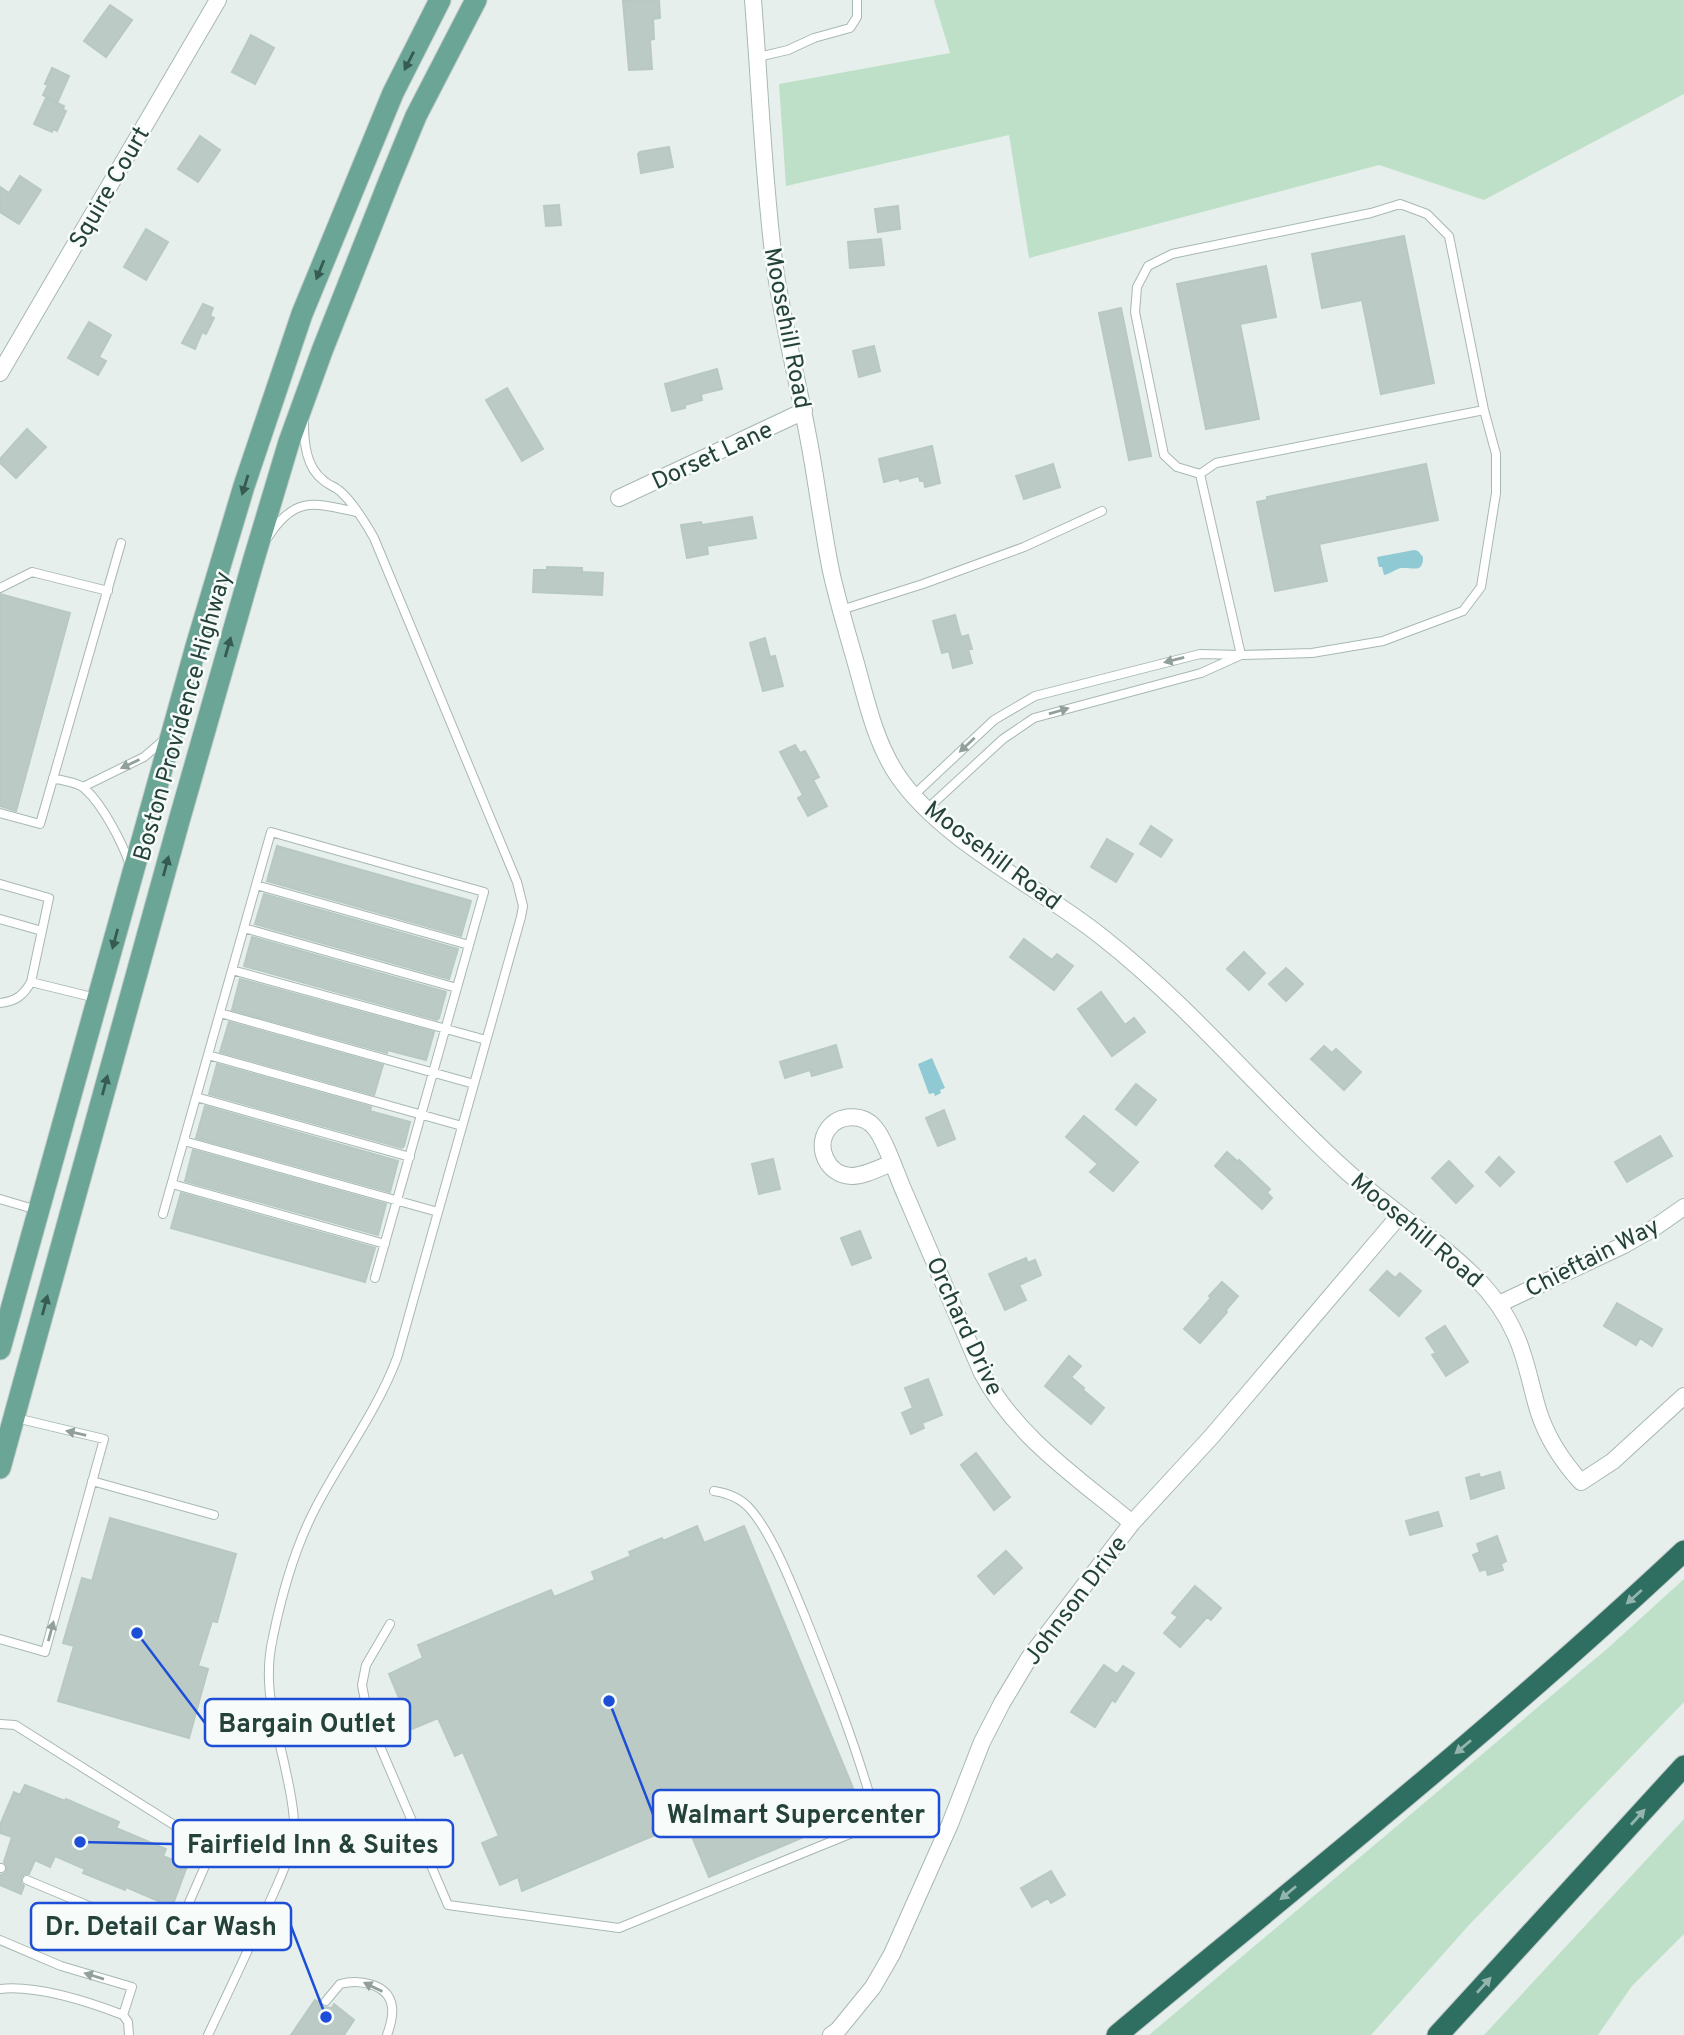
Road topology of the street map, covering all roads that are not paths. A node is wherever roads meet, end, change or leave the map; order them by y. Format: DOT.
graph roads {
  1 [pos="218,0"];
  2 [pos="440,0"];
  3 [pos="476,0"];
  4 [pos="753,0"];
  5 [pos="857,0"];
  6 [pos="758,57"];
  7 [pos="0,373"];
  8 [pos="304,399"];
  9 [pos="1484,410"];
  10 [pos="804,411"];
  11 [pos="1200,474"];
  12 [pos="619,498"];
  13 [pos="1102,511"];
  14 [pos="356,512"];
  15 [pos="121,543"];
  16 [pos="253,562"];
  17 [pos="0,587"];
  18 [pos="108,590"];
  19 [pos="841,610"];
  20 [pos="1241,656"];
  21 [pos="172,733"];
  22 [pos="53,778"];
  23 [pos="83,787"];
  24 [pos="914,795"];
  25 [pos="927,809"];
  26 [pos="0,813"];
  27 [pos="133,874"];
  28 [pos="0,884"];
  29 [pos="256,885"];
  30 [pos="0,919"];
  31 [pos="244,928"];
  32 [pos="42,931"];
  33 [pos="469,945"];
  34 [pos="232,970"];
  35 [pos="31,982"];
  36 [pos="457,988"];
  37 [pos="98,998"];
  38 [pos="0,1003"];
  39 [pos="220,1013"];
  40 [pos="446,1029"];
  41 [pos="486,1040"];
  42 [pos="208,1055"];
  43 [pos="433,1073"];
  44 [pos="474,1084"];
  45 [pos="196,1097"];
  46 [pos="421,1115"];
  47 [pos="462,1126"];
  48 [pos="184,1141"];
  49 [pos="410,1157"];
  50 [pos="891,1163"];
  51 [pos="172,1184"];
  52 [pos="0,1199"];
  53 [pos="397,1201"];
  54 [pos="1684,1207"];
  55 [pos="39,1210"];
  56 [pos="438,1212"];
  57 [pos="163,1214"];
  58 [pos="1399,1216"];
  59 [pos="385,1244"];
  60 [pos="376,1278"];
  61 [pos="1499,1304"];
  62 [pos="0,1349"];
  63 [pos="1684,1396"];
  64 [pos="14,1418"];
  65 [pos="0,1468"];
  66 [pos="92,1481"];
  67 [pos="714,1491"];
  68 [pos="214,1515"];
  69 [pos="1132,1523"];
  70 [pos="1684,1551"];
  71 [pos="390,1624"];
  72 [pos="0,1639"];
  73 [pos="0,1724"];
  74 [pos="1684,1766"];
  75 [pos="27,1880"];
  76 [pos="0,1940"];
  77 [pos="0,1989"];
  78 [pos="326,2001"];
  79 [pos="124,2015"];
  80 [pos="129,2035"];
  81 [pos="208,2035"];
  82 [pos="387,2035"];
  83 [pos="831,2035"];
  84 [pos="1117,2035"];
  85 [pos="1438,2035"];
  1 -- 7 [label="street, Squire Court"];
  2 -- 21 [label="main road, Boston Providence Highway, one-way"];
  3 -- 8 [label="main road, Boston Providence Highway"];
  4 -- 6 [label="street, Moosehill Road"];
  5 -- 6 [label="lane"];
  6 -- 10 [label="street, Moosehill Road"];
  8 -- 14 [label="lane"];
  8 -- 16 [label="main road, Boston Providence Highway"];
  9 -- 11 [label="lane"];
  9 -- 11 [label="lane"];
  9 -- 20 [label="lane"];
  10 -- 12 [label="street, Dorset Lane"];
  10 -- 19 [label="street, Moosehill Road"];
  11 -- 20 [label="lane"];
  13 -- 19 [label="lane"];
  14 -- 16 [label="lane"];
  14 -- 41 [label="lane"];
  15 -- 18 [label="lane"];
  64 -- 16 [label="main road, Boston Providence Highway, one-way"];
  17 -- 18 [label="lane"];
  18 -- 22 [label="lane"];
  19 -- 24 [label="street, Moosehill Road"];
  20 -- 24 [label="lane, one-way"];
  25 -- 20 [label="lane, one-way"];
  21 -- 23 [label="lane, one-way"];
  21 -- 27 [label="main road, Boston Providence Highway"];
  22 -- 23 [label="lane"];
  22 -- 26 [label="lane"];
  23 -- 27 [label="lane"];
  24 -- 25 [label="street, Moosehill Road"];
  25 -- 58 [label="street, Moosehill Road"];
  27 -- 37 [label="main road, Boston Providence Highway, one-way"];
  28 -- 32 [label="lane"];
  29 -- 31 [label="lane"];
  29 -- 33 [label="lane"];
  29 -- 33 [label="lane"];
  30 -- 32 [label="lane"];
  31 -- 34 [label="lane"];
  31 -- 36 [label="lane"];
  32 -- 35 [label="lane"];
  33 -- 36 [label="lane"];
  34 -- 39 [label="lane"];
  34 -- 40 [label="lane"];
  35 -- 37 [label="lane"];
  35 -- 38 [label="lane"];
  36 -- 40 [label="lane"];
  37 -- 55 [label="main road, Boston Providence Highway"];
  39 -- 42 [label="lane"];
  39 -- 43 [label="lane"];
  40 -- 41 [label="lane"];
  40 -- 43 [label="lane"];
  41 -- 44 [label="lane"];
  42 -- 45 [label="lane"];
  42 -- 46 [label="lane"];
  43 -- 44 [label="lane"];
  43 -- 46 [label="lane"];
  44 -- 47 [label="lane"];
  45 -- 48 [label="lane"];
  45 -- 49 [label="lane"];
  46 -- 47 [label="lane"];
  46 -- 49 [label="lane"];
  47 -- 56 [label="lane"];
  48 -- 51 [label="lane"];
  48 -- 53 [label="lane"];
  49 -- 53 [label="lane"];
  50 -- 50 [label="street, Orchard Drive"];
  50 -- 69 [label="street, Orchard Drive"];
  51 -- 57 [label="lane"];
  51 -- 59 [label="lane"];
  52 -- 55 [label="lane"];
  53 -- 56 [label="lane"];
  53 -- 59 [label="lane"];
  54 -- 61 [label="street, Chieftain Way"];
  55 -- 62 [label="main road, Boston Providence Highway"];
  56 -- 81 [label="lane"];
  58 -- 61 [label="street, Moosehill Road"];
  58 -- 69 [label="street, Johnson Drive"];
  59 -- 60 [label="lane"];
  61 -- 63 [label="street, Moosehill Road"];
  64 -- 65 [label="main road, Boston Providence Highway"];
  66 -- 64 [label="lane, one-way"];
  66 -- 68 [label="lane"];
  72 -- 66 [label="lane, one-way"];
  67 -- 71 [label="lane"];
  69 -- 83 [label="street, Johnson Drive"];
  70 -- 84 [label="highway, one-way"];
  73 -- 75 [label="lane"];
  85 -- 74 [label="highway, one-way"];
  79 -- 76 [label="lane, one-way"];
  77 -- 79 [label="lane"];
  82 -- 78 [label="lane, one-way"];
  79 -- 80 [label="lane"];
}
